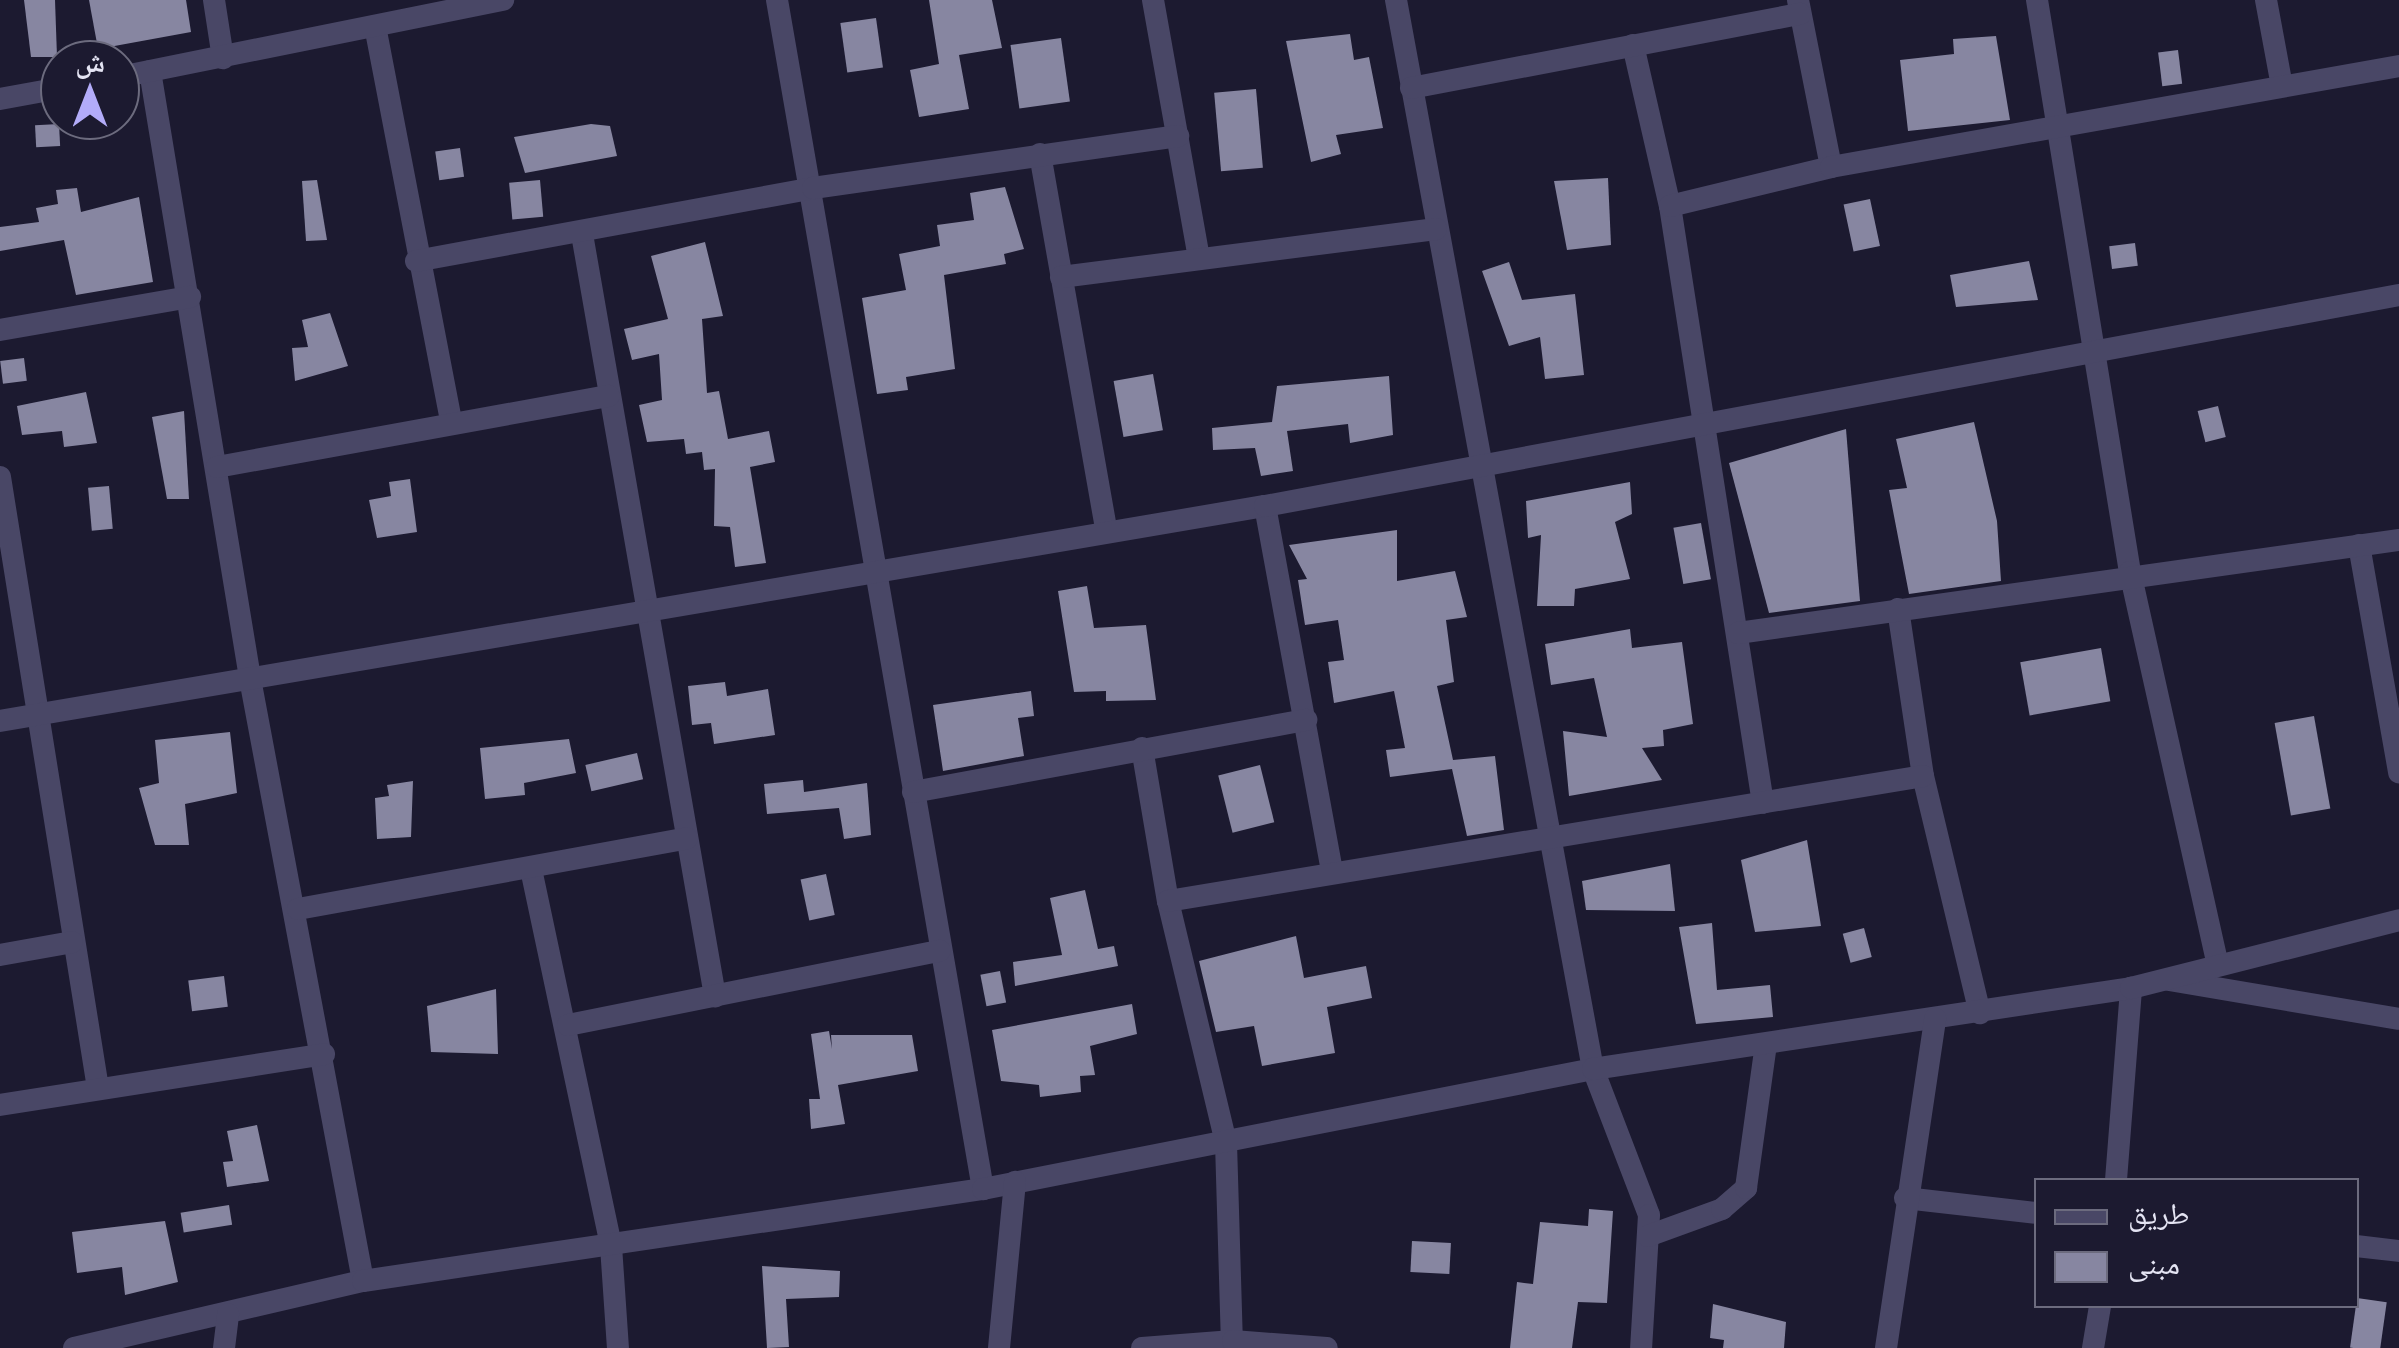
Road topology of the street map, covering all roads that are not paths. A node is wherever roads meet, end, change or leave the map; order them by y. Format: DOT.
graph roads {
  1 [pos="214,0"];
  2 [pos="503,0"];
  3 [pos="777,0"];
  4 [pos="1153,0"];
  5 [pos="1396,0"];
  6 [pos="2037,0"];
  7 [pos="2266,0"];
  8 [pos="1799,7"];
  9 [pos="375,26"];
  10 [pos="1633,44"];
  11 [pos="223,58"];
  12 [pos="2399,66"];
  13 [pos="150,72"];
  14 [pos="140,74"];
  15 [pos="2282,86"];
  16 [pos="1411,88"];
  17 [pos="40,91"];
  18 [pos="1,96"];
  19 [pos="2059,124"];
  20 [pos="1178,136"];
  21 [pos="1040,154"];
  22 [pos="1831,167"];
  23 [pos="814,188"];
  24 [pos="1670,206"];
  25 [pos="1436,229"];
  26 [pos="582,234"];
  27 [pos="1199,256"];
  28 [pos="416,261"];
  29 [pos="1060,277"];
  30 [pos="2399,295"];
  31 [pos="190,297"];
  32 [pos="0,330"];
  33 [pos="2093,349"];
  34 [pos="609,396"];
  35 [pos="1704,420"];
  36 [pos="452,424"];
  37 [pos="1480,466"];
  38 [pos="217,467"];
  39 [pos="0,477"];
  40 [pos="1264,506"];
  41 [pos="1106,529"];
  42 [pos="2399,540"];
  43 [pos="2359,545"];
  44 [pos="878,571"];
  45 [pos="2130,572"];
  46 [pos="648,608"];
  47 [pos="1898,609"];
  48 [pos="1738,634"];
  49 [pos="2391,676"];
  50 [pos="251,684"];
  51 [pos="42,714"];
  52 [pos="1306,720"];
  53 [pos="0,721"];
  54 [pos="1142,748"];
  55 [pos="2399,774"];
  56 [pos="1923,776"];
  57 [pos="913,792"];
  58 [pos="1763,804"];
  59 [pos="687,838"];
  60 [pos="1554,839"];
  61 [pos="531,869"];
  62 [pos="1332,870"];
  63 [pos="1168,901"];
  64 [pos="298,910"];
  65 [pos="2399,920"];
  66 [pos="72,942"];
  67 [pos="940,951"];
  68 [pos="0,954"];
  69 [pos="2217,962"];
  70 [pos="2160,979"];
  71 [pos="2131,988"];
  72 [pos="715,996"];
  73 [pos="1980,1013"];
  74 [pos="1935,1020"];
  75 [pos="2399,1020"];
  76 [pos="568,1025"];
  77 [pos="1766,1044"];
  78 [pos="324,1054"];
  79 [pos="1593,1070"];
  80 [pos="98,1088"];
  81 [pos="0,1105"];
  82 [pos="1226,1143"];
  83 [pos="2116,1178"];
  84 [pos="1015,1182"];
  85 [pos="983,1189"];
  86 [pos="1905,1198"];
  87 [pos="2034,1213"];
  88 [pos="1648,1236"];
  89 [pos="611,1246"];
  90 [pos="2359,1246"];
  91 [pos="2399,1251"];
  92 [pos="363,1281"];
  93 [pos="2100,1308"];
  94 [pos="228,1314"];
  95 [pos="1232,1344"];
  96 [pos="74,1348"];
  97 [pos="224,1348"];
  98 [pos="618,1348"];
  99 [pos="999,1348"];
  100 [pos="1142,1348"];
  101 [pos="1327,1348"];
  102 [pos="1641,1348"];
  103 [pos="1886,1348"];
  104 [pos="2094,1348"];
  1 -- 11 [label="street"];
  2 -- 9 [label="street"];
  3 -- 23 [label="street"];
  4 -- 20 [label="street"];
  5 -- 16 [label="street"];
  6 -- 19 [label="street"];
  7 -- 15 [label="street"];
  8 -- 10 [label="street"];
  8 -- 22 [label="street"];
  9 -- 11 [label="street"];
  9 -- 28 [label="street"];
  10 -- 16 [label="street"];
  10 -- 24 [label="street"];
  11 -- 13 [label="street"];
  12 -- 15 [label="street"];
  13 -- 14 [label="street"];
  13 -- 31 [label="street"];
  15 -- 19 [label="street"];
  16 -- 25 [label="street"];
  17 -- 18 [label="street"];
  19 -- 22 [label="street"];
  19 -- 33 [label="street"];
  20 -- 21 [label="street"];
  20 -- 27 [label="street"];
  21 -- 23 [label="street"];
  21 -- 29 [label="street"];
  22 -- 24 [label="street"];
  23 -- 26 [label="street"];
  23 -- 44 [label="street"];
  24 -- 35 [label="street"];
  25 -- 27 [label="street"];
  25 -- 37 [label="street"];
  26 -- 28 [label="street"];
  26 -- 34 [label="street"];
  27 -- 29 [label="street"];
  28 -- 36 [label="street"];
  29 -- 41 [label="street"];
  30 -- 33 [label="street"];
  31 -- 32 [label="street"];
  31 -- 38 [label="street"];
  33 -- 35 [label="street"];
  33 -- 45 [label="street"];
  34 -- 36 [label="street"];
  34 -- 46 [label="street"];
  35 -- 37 [label="street"];
  35 -- 48 [label="street"];
  36 -- 38 [label="street"];
  37 -- 40 [label="street"];
  37 -- 60 [label="street"];
  38 -- 50 [label="street"];
  39 -- 51 [label="street"];
  40 -- 41 [label="street"];
  40 -- 52 [label="street"];
  41 -- 44 [label="street"];
  42 -- 43 [label="street"];
  43 -- 45 [label="street"];
  43 -- 49 [label="street"];
  44 -- 46 [label="street"];
  44 -- 57 [label="street"];
  45 -- 47 [label="street"];
  45 -- 69 [label="street"];
  46 -- 50 [label="street"];
  46 -- 59 [label="street"];
  47 -- 48 [label="street"];
  47 -- 56 [label="street"];
  48 -- 58 [label="street"];
  49 -- 55 [label="street"];
  50 -- 51 [label="street"];
  50 -- 64 [label="street"];
  51 -- 53 [label="street"];
  51 -- 66 [label="street"];
  52 -- 54 [label="street"];
  52 -- 62 [label="street"];
  54 -- 57 [label="street"];
  54 -- 63 [label="street"];
  56 -- 58 [label="street"];
  56 -- 73 [label="street"];
  57 -- 67 [label="street"];
  58 -- 60 [label="street"];
  59 -- 61 [label="street"];
  59 -- 72 [label="street"];
  60 -- 62 [label="street"];
  60 -- 79 [label="street"];
  61 -- 64 [label="street"];
  61 -- 76 [label="street"];
  62 -- 63 [label="street"];
  63 -- 82 [label="street"];
  64 -- 78 [label="street"];
  65 -- 69 [label="street"];
  66 -- 68 [label="street"];
  66 -- 80 [label="street"];
  67 -- 72 [label="street"];
  67 -- 85 [label="street"];
  69 -- 70 [label="street"];
  70 -- 71 [label="street"];
  70 -- 75 [label="street"];
  71 -- 73 [label="street"];
  71 -- 83 [label="street"];
  72 -- 76 [label="street"];
  73 -- 74 [label="street"];
  74 -- 77 [label="street"];
  74 -- 86 [label="street"];
  76 -- 89 [label="street"];
  77 -- 79 [label="street"];
  77 -- 88 [label="street"];
  78 -- 80 [label="street"];
  78 -- 92 [label="street"];
  79 -- 82 [label="street"];
  79 -- 88 [label="street"];
  80 -- 81 [label="street"];
  82 -- 84 [label="street"];
  82 -- 95 [label="street"];
  84 -- 85 [label="street"];
  84 -- 99 [label="street"];
  85 -- 89 [label="street"];
  86 -- 87 [label="street"];
  86 -- 103 [label="street"];
  88 -- 102 [label="street"];
  89 -- 92 [label="street"];
  89 -- 98 [label="street"];
  90 -- 91 [label="street"];
  92 -- 94 [label="street"];
  93 -- 104 [label="street"];
  94 -- 96 [label="street"];
  94 -- 97 [label="street"];
  95 -- 100 [label="street"];
  95 -- 101 [label="street"];
}
